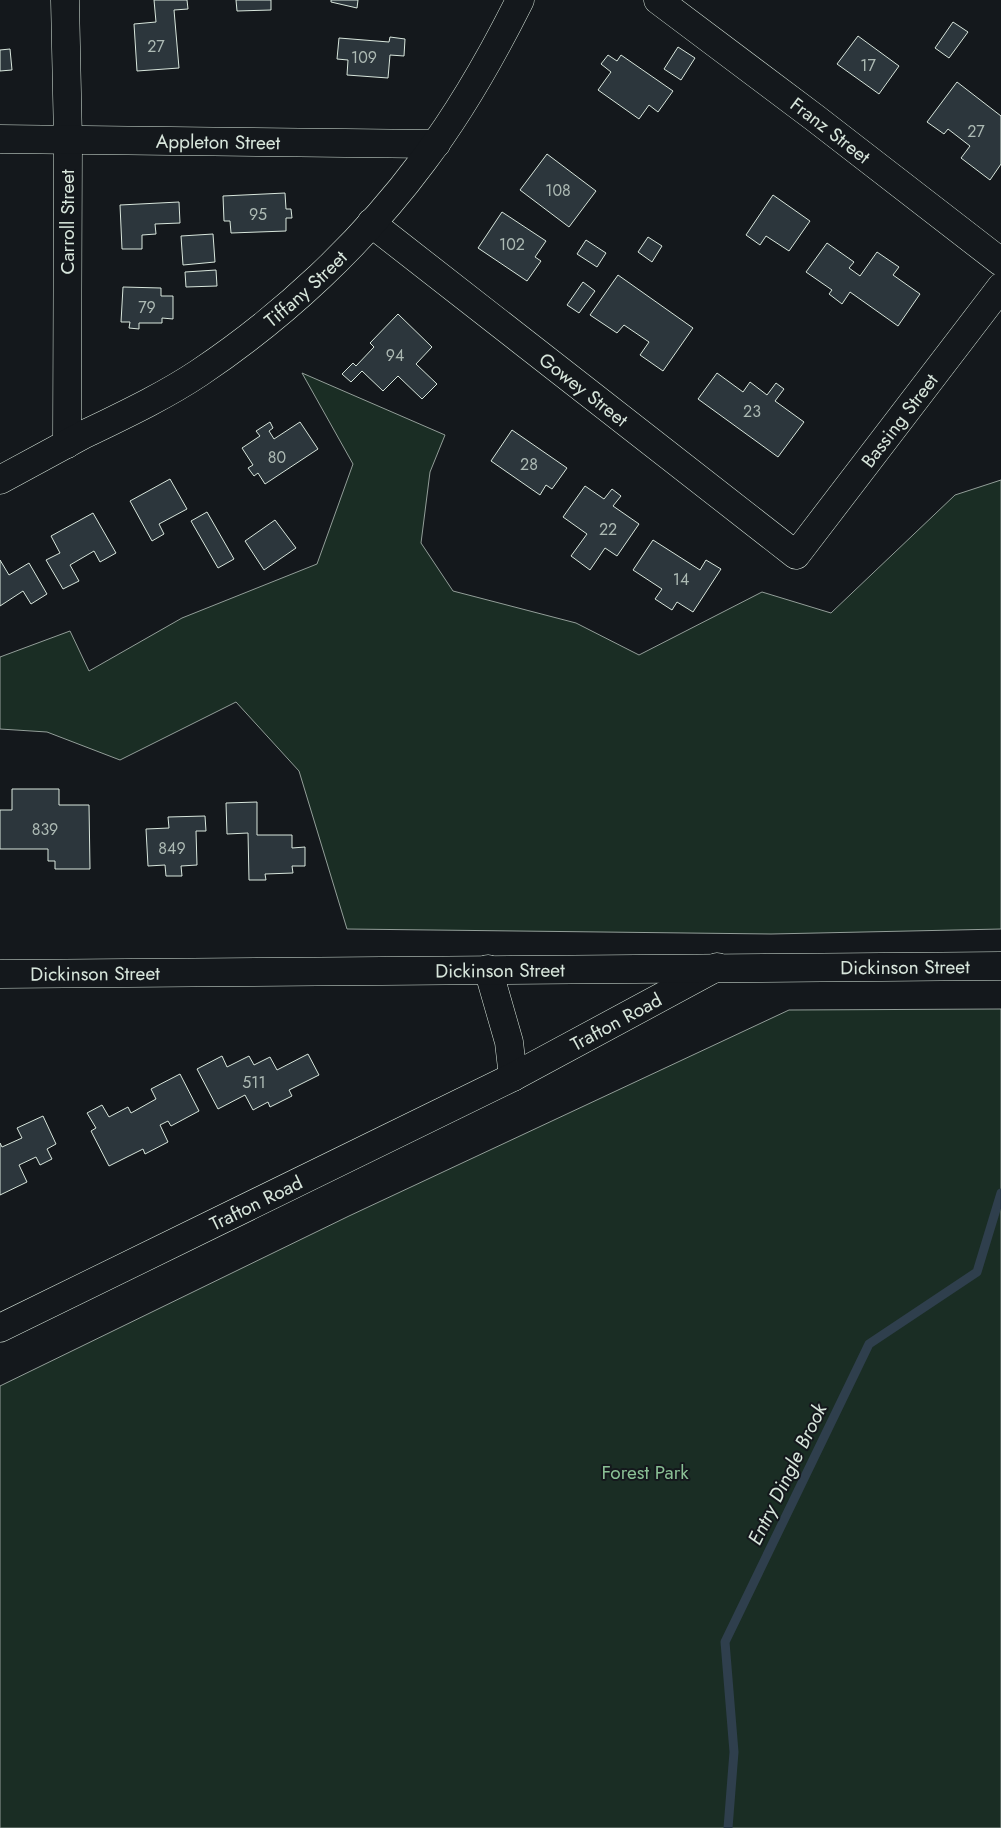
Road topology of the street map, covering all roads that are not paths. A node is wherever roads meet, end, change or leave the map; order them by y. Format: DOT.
graph roads {
  1 [pos="65,0"];
  2 [pos="520,0"];
  3 [pos="658,0"];
  4 [pos="0,139"];
  5 [pos="68,140"];
  6 [pos="436,144"];
  7 [pos="372,223"];
  8 [pos="1001,262"];
  9 [pos="1001,287"];
  10 [pos="66,444"];
  11 [pos="0,480"];
  12 [pos="796,555"];
  13 [pos="1001,966"];
  14 [pos="717,967"];
  15 [pos="488,969"];
  16 [pos="0,974"];
  17 [pos="513,1077"];
  18 [pos="0,1328"];
  1 -- 5 [label="street, Carroll Street"];
  2 -- 6 [label="street, Tiffany Street"];
  3 -- 8 [label="street, Franz Street"];
  4 -- 5 [label="street, Appleton Street"];
  5 -- 6 [label="street, Appleton Street"];
  5 -- 10 [label="street, Carroll Street"];
  6 -- 7 [label="street, Tiffany Street"];
  7 -- 10 [label="street, Tiffany Street"];
  7 -- 12 [label="street, Gowey Street"];
  9 -- 12 [label="street, Bassing Street"];
  10 -- 11 [label="street, Tiffany Street"];
  13 -- 14 [label="street, Dickinson Street"];
  14 -- 15 [label="street, Dickinson Street"];
  14 -- 17 [label="street, Trafton Road"];
  15 -- 16 [label="street, Dickinson Street"];
  15 -- 17 [label="street"];
  17 -- 18 [label="street, Trafton Road"];
}
